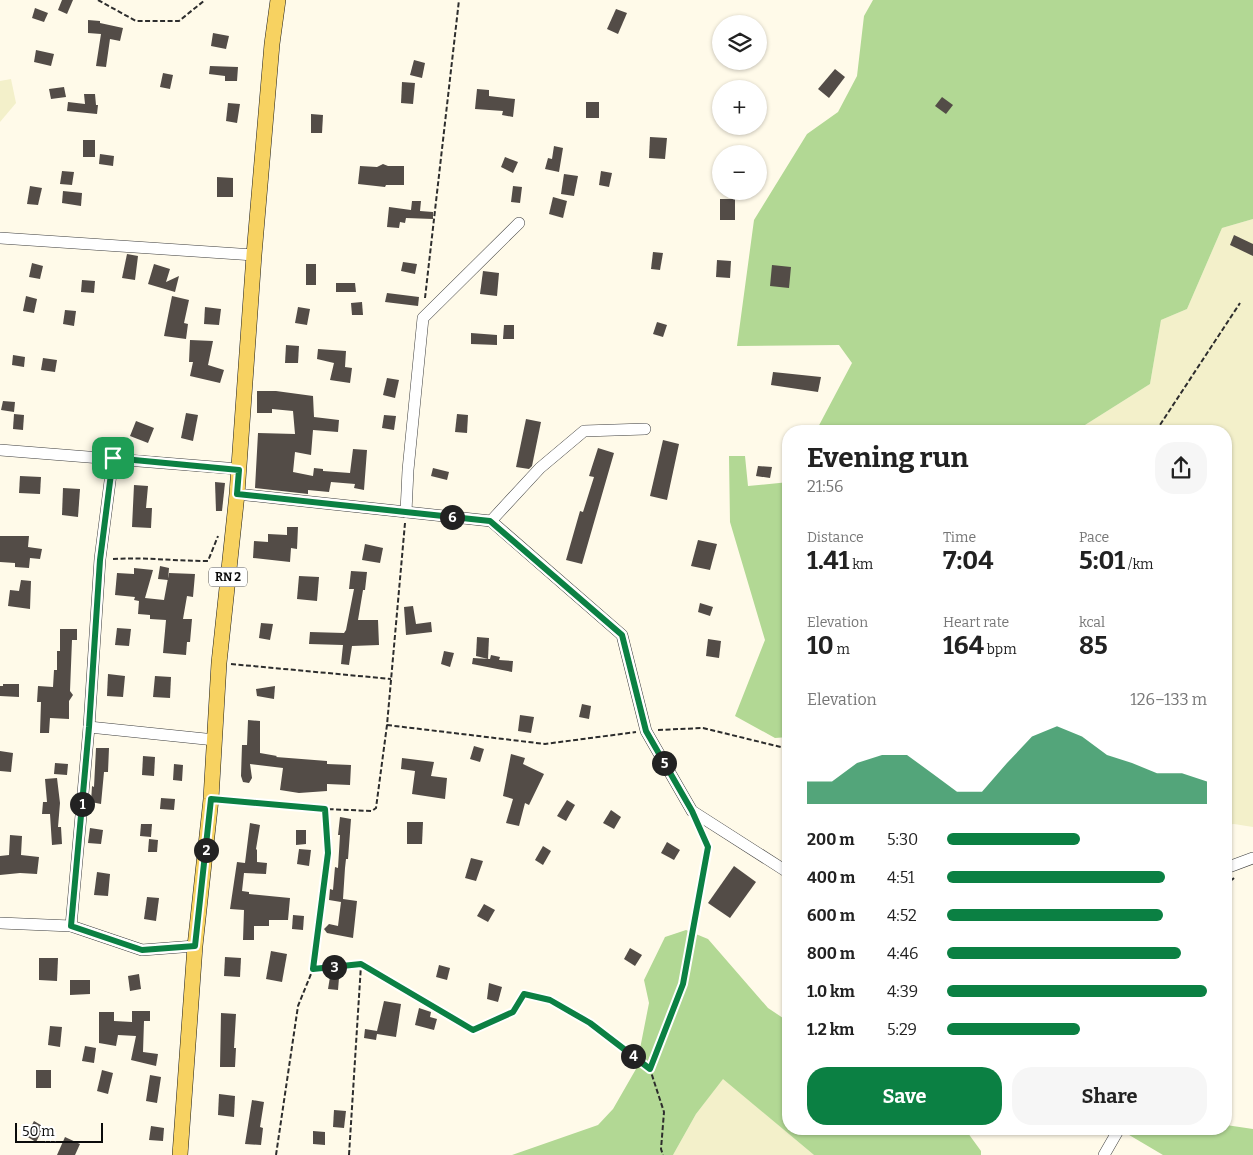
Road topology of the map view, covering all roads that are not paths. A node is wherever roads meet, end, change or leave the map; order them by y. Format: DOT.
graph roads {
  1 [pos="278,0"];
  2 [pos="519,224"];
  3 [pos="0,238"];
  4 [pos="254,255"];
  5 [pos="645,429"];
  6 [pos="0,450"];
  7 [pos="113,458"];
  8 [pos="239,470"];
  9 [pos="237,494"];
  10 [pos="406,512"];
  11 [pos="490,521"];
  12 [pos="89,727"];
  13 [pos="215,740"];
  14 [pos="1253,858"];
  15 [pos="1232,866"];
  16 [pos="782,869"];
  17 [pos="0,923"];
  18 [pos="71,926"];
  19 [pos="195,946"];
  20 [pos="1116,1135"];
  21 [pos="180,1155"];
  22 [pos="1104,1155"];
  1 -- 4 [label="main road, RN 2"];
  2 -- 10 [label="street"];
  3 -- 4 [label="street"];
  4 -- 8 [label="main road, RN 2"];
  5 -- 11 [label="street"];
  6 -- 7 [label="street"];
  7 -- 8 [label="street"];
  7 -- 12 [label="street"];
  8 -- 9 [label="main road, RN 2"];
  9 -- 10 [label="street"];
  9 -- 13 [label="main road, RN 2"];
  10 -- 11 [label="street"];
  11 -- 16 [label="street"];
  12 -- 13 [label="street"];
  12 -- 18 [label="street"];
  13 -- 19 [label="main road, RN 2"];
  14 -- 15 [label="street"];
  17 -- 18 [label="street"];
  18 -- 19 [label="street"];
  19 -- 21 [label="main road, RN 2"];
  20 -- 22 [label="street"];
}
